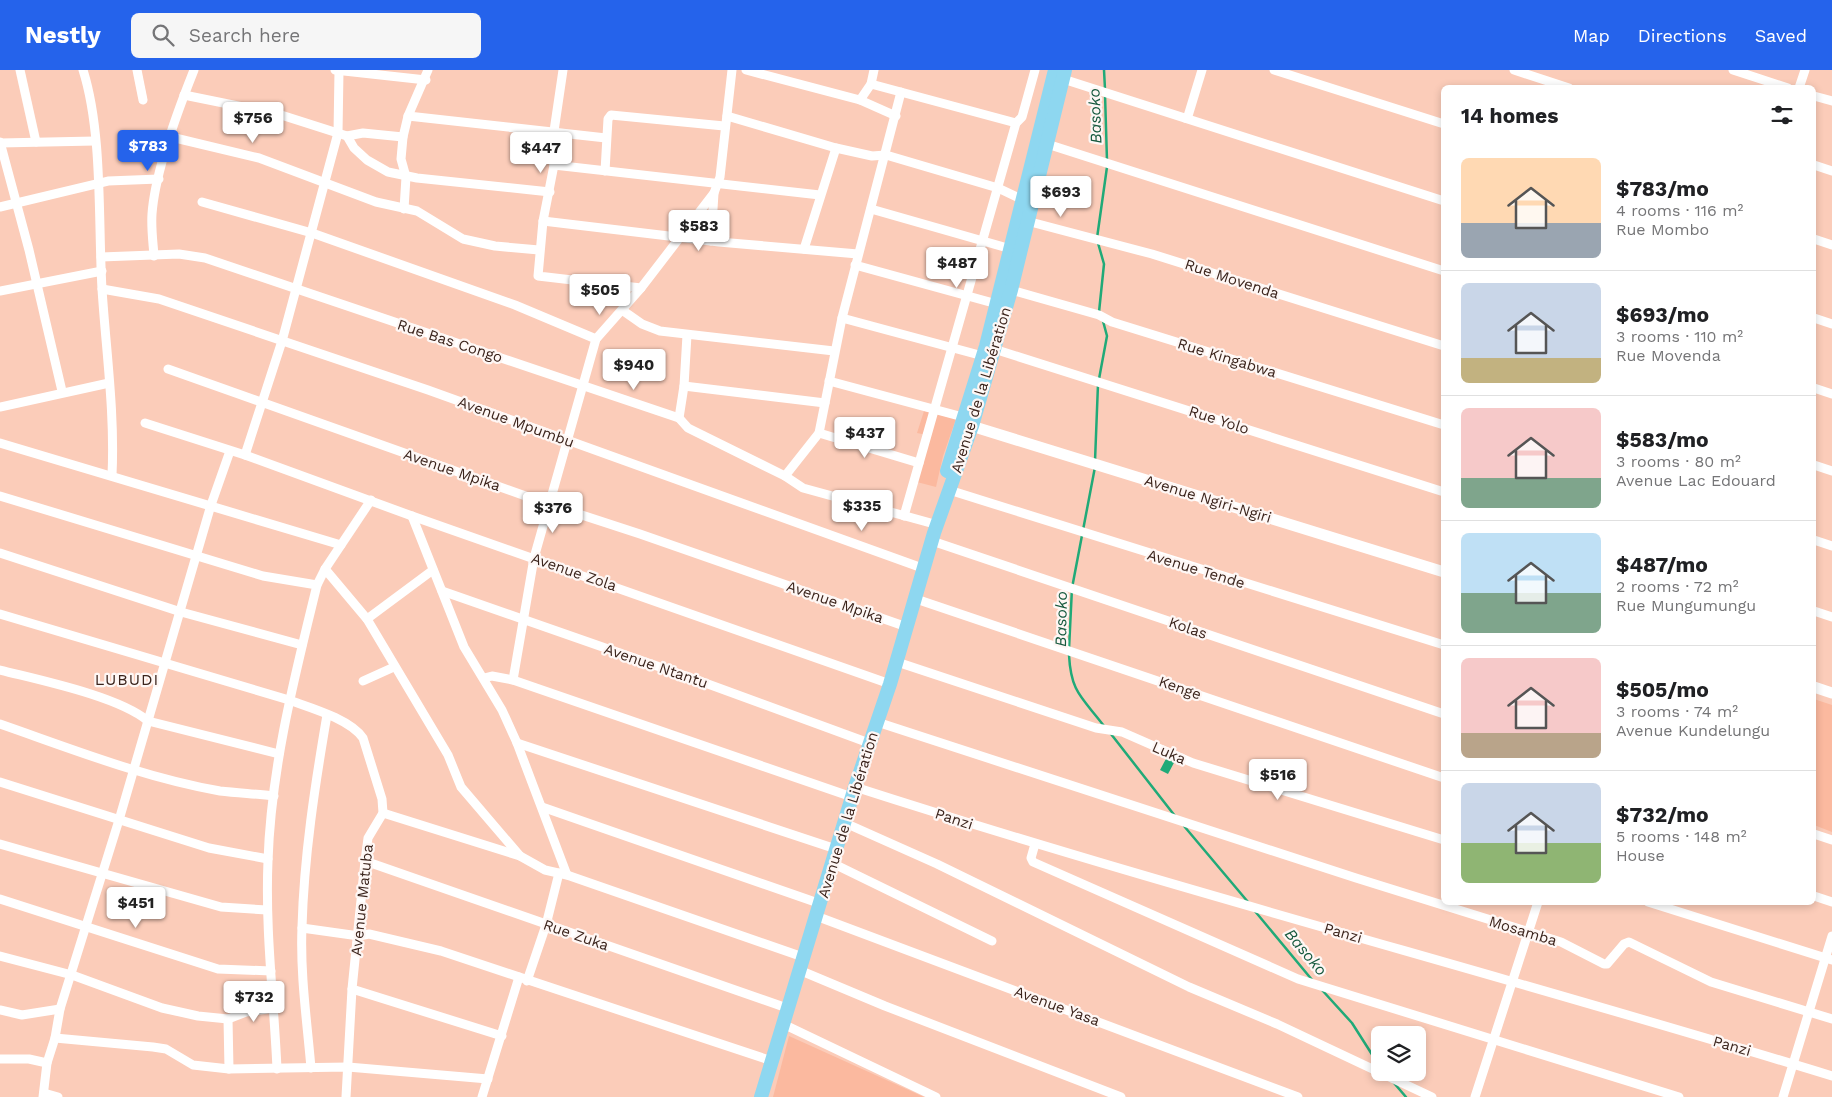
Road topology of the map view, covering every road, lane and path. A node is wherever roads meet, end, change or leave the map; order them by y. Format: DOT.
graph roads {
  1 [pos="20,70"];
  2 [pos="83,70"];
  3 [pos="137,70"];
  4 [pos="194,70"];
  5 [pos="335,70"];
  6 [pos="428,70"];
  7 [pos="563,70"];
  8 [pos="732,70"];
  9 [pos="746,70"];
  10 [pos="874,70"];
  11 [pos="1035,70"];
  12 [pos="1202,70"];
  13 [pos="1274,70"];
  14 [pos="1514,70"];
  15 [pos="1732,70"];
  16 [pos="1805,70"];
  17 [pos="340,71"];
  18 [pos="364,72"];
  19 [pos="1061,73"];
  20 [pos="426,80"];
  21 [pos="871,84"];
  22 [pos="1560,85"];
  23 [pos="1779,85"];
  24 [pos="1800,85"];
  25 [pos="902,92"];
  26 [pos="184,95"];
  27 [pos="1816,97"];
  28 [pos="143,100"];
  29 [pos="860,100"];
  30 [pos="1832,102"];
  31 [pos="408,116"];
  32 [pos="727,116"];
  33 [pos="896,116"];
  34 [pos="1185,118"];
  35 [pos="1016,123"];
  36 [pos="1441,123"];
  37 [pos="724,126"];
  38 [pos="554,132"];
  39 [pos="343,134"];
  40 [pos="171,137"];
  41 [pos="403,137"];
  42 [pos="606,138"];
  43 [pos="95,141"];
  44 [pos="36,142"];
  45 [pos="0,143"];
  46 [pos="1047,144"];
  47 [pos="836,148"];
  48 [pos="886,155"];
  49 [pos="554,165"];
  50 [pos="1816,166"];
  51 [pos="606,171"];
  52 [pos="1832,171"];
  53 [pos="406,177"];
  54 [pos="158,178"];
  55 [pos="98,183"];
  56 [pos="326,184"];
  57 [pos="719,184"];
  58 [pos="998,188"];
  59 [pos="550,192"];
  60 [pos="714,193"];
  61 [pos="820,195"];
  62 [pos="1023,200"];
  63 [pos="1441,200"];
  64 [pos="202,202"];
  65 [pos="15,204"];
  66 [pos="0,207"];
  67 [pos="404,209"];
  68 [pos="871,209"];
  69 [pos="1024,220"];
  70 [pos="543,221"];
  71 [pos="312,233"];
  72 [pos="678,237"];
  73 [pos="1816,240"];
  74 [pos="711,241"];
  75 [pos="983,241"];
  76 [pos="1832,245"];
  77 [pos="1011,248"];
  78 [pos="804,249"];
  79 [pos="539,250"];
  80 [pos="858,254"];
  81 [pos="154,256"];
  82 [pos="101,257"];
  83 [pos="855,265"];
  84 [pos="1441,270"];
  85 [pos="102,271"];
  86 [pos="37,284"];
  87 [pos="642,288"];
  88 [pos="102,289"];
  89 [pos="1011,290"];
  90 [pos="0,291"];
  91 [pos="296,291"];
  92 [pos="968,295"];
  93 [pos="997,304"];
  94 [pos="622,310"];
  95 [pos="842,318"];
  96 [pos="1816,319"];
  97 [pos="1832,324"];
  98 [pos="687,335"];
  99 [pos="596,339"];
  100 [pos="282,341"];
  101 [pos="1441,345"];
  102 [pos="953,349"];
  103 [pos="834,351"];
  104 [pos="988,352"];
  105 [pos="168,369"];
  106 [pos="829,381"];
  107 [pos="109,383"];
  108 [pos="582,386"];
  109 [pos="684,386"];
  110 [pos="1816,389"];
  111 [pos="62,391"];
  112 [pos="1832,394"];
  113 [pos="263,402"];
  114 [pos="825,403"];
  115 [pos="0,407"];
  116 [pos="936,410"];
  117 [pos="679,418"];
  118 [pos="965,422"];
  119 [pos="145,423"];
  120 [pos="1441,424"];
  121 [pos="819,433"];
  122 [pos="567,441"];
  123 [pos="0,443"];
  124 [pos="230,451"];
  125 [pos="246,455"];
  126 [pos="919,463"];
  127 [pos="1816,466"];
  128 [pos="1832,471"];
  129 [pos="112,475"];
  130 [pos="786,476"];
  131 [pos="949,490"];
  132 [pos="1441,491"];
  133 [pos="0,496"];
  134 [pos="371,500"];
  135 [pos="548,504"];
  136 [pos="211,505"];
  137 [pos="412,516"];
  138 [pos="904,516"];
  139 [pos="934,530"];
  140 [pos="1816,541"];
  141 [pos="341,545"];
  142 [pos="1832,546"];
  143 [pos="0,553"];
  144 [pos="197,556"];
  145 [pos="534,558"];
  146 [pos="925,568"];
  147 [pos="325,569"];
  148 [pos="433,570"];
  149 [pos="1441,571"];
  150 [pos="317,585"];
  151 [pos="442,591"];
  152 [pos="916,599"];
  153 [pos="181,612"];
  154 [pos="1816,612"];
  155 [pos="0,614"];
  156 [pos="1832,617"];
  157 [pos="367,619"];
  158 [pos="522,620"];
  159 [pos="908,627"];
  160 [pos="1441,644"];
  161 [pos="302,645"];
  162 [pos="166,662"];
  163 [pos="897,662"];
  164 [pos="394,666"];
  165 [pos="0,670"];
  166 [pos="484,678"];
  167 [pos="513,680"];
  168 [pos="363,681"];
  169 [pos="890,684"];
  170 [pos="1816,688"];
  171 [pos="1832,693"];
  172 [pos="289,700"];
  173 [pos="1441,713"];
  174 [pos="327,715"];
  175 [pos="148,721"];
  176 [pos="877,722"];
  177 [pos="0,724"];
  178 [pos="517,742"];
  179 [pos="869,743"];
  180 [pos="279,754"];
  181 [pos="133,769"];
  182 [pos="1441,777"];
  183 [pos="0,782"];
  184 [pos="854,792"];
  185 [pos="274,796"];
  186 [pos="542,807"];
  187 [pos="383,813"];
  188 [pos="119,820"];
  189 [pos="845,823"];
  190 [pos="1816,835"];
  191 [pos="1441,839"];
  192 [pos="1832,840"];
  193 [pos="0,844"];
  194 [pos="1035,844"];
  195 [pos="836,849"];
  196 [pos="520,856"];
  197 [pos="268,859"];
  198 [pos="365,861"];
  199 [pos="832,863"];
  200 [pos="102,874"];
  201 [pos="563,874"];
  202 [pos="1816,897"];
  203 [pos="0,899"];
  204 [pos="1832,902"];
  205 [pos="1441,905"];
  206 [pos="1442,905"];
  207 [pos="1537,905"];
  208 [pos="1658,905"];
  209 [pos="267,910"];
  210 [pos="818,910"];
  211 [pos="546,924"];
  212 [pos="87,925"];
  213 [pos="302,928"];
  214 [pos="1527,933"];
  215 [pos="359,936"];
  216 [pos="1832,936"];
  217 [pos="992,941"];
  218 [pos="0,956"];
  219 [pos="1829,959"];
  220 [pos="801,964"];
  221 [pos="271,971"];
  222 [pos="72,975"];
  223 [pos="523,979"];
  224 [pos="1512,980"];
  225 [pos="352,988"];
  226 [pos="274,1008"];
  227 [pos="787,1008"];
  228 [pos="60,1009"];
  229 [pos="0,1010"];
  230 [pos="1809,1012"];
  231 [pos="1832,1019"];
  232 [pos="228,1020"];
  233 [pos="783,1024"];
  234 [pos="502,1036"];
  235 [pos="56,1038"];
  236 [pos="1493,1039"];
  237 [pos="0,1059"];
  238 [pos="772,1061"];
  239 [pos="1792,1063"];
  240 [pos="47,1064"];
  241 [pos="312,1068"];
  242 [pos="348,1068"];
  243 [pos="229,1069"];
  244 [pos="277,1069"];
  245 [pos="1832,1076"];
  246 [pos="488,1079"];
  247 [pos="44,1095"];
  248 [pos="1477,1096"];
  249 [pos="58,1097"];
  250 [pos="346,1097"];
  251 [pos="482,1097"];
  252 [pos="761,1097"];
  253 [pos="936,1097"];
  254 [pos="1121,1097"];
  255 [pos="1298,1097"];
  256 [pos="1432,1097"];
  257 [pos="1678,1097"];
  258 [pos="1783,1097"];
  1 -- 44 [label="street"];
  2 -- 43 [label="street"];
  3 -- 28 [label="street"];
  4 -- 26 [label="street"];
  5 -- 17 [label="street"];
  6 -- 20 [label="street"];
  7 -- 38 [label="street"];
  8 -- 32 [label="street"];
  9 -- 29 [label="street"];
  10 -- 21 [label="street"];
  11 -- 35 [label="street"];
  12 -- 34 [label="street"];
  13 -- 36 [label="street"];
  14 -- 22 [label="street"];
  15 -- 23 [label="street"];
  16 -- 24 [label="street"];
  17 -- 18 [label="street"];
  17 -- 39 [label="street"];
  18 -- 20 [label="street"];
  19 -- 34 [label="street"];
  19 -- 46 [label="highway, Avenue de la Libération"];
  19 -- 62 [label="highway, Avenue de la Libération"];
  20 -- 31 [label="street"];
  21 -- 25 [label="street"];
  21 -- 29 [label="street"];
  25 -- 33 [label="street"];
  25 -- 35 [label="street"];
  26 -- 39 [label="street"];
  26 -- 40 [label="street"];
  27 -- 30 [label="street"];
  29 -- 33 [label="street"];
  31 -- 38 [label="street"];
  31 -- 41 [label="street"];
  32 -- 37 [label="street"];
  32 -- 47 [label="street"];
  33 -- 48 [label="street"];
  34 -- 63 [label="street"];
  35 -- 58 [label="street"];
  37 -- 42 [label="street"];
  37 -- 57 [label="street"];
  38 -- 42 [label="street"];
  38 -- 49 [label="street"];
  39 -- 41 [label="street"];
  39 -- 53 [label="street"];
  39 -- 56 [label="street"];
  40 -- 54 [label="street"];
  40 -- 56 [label="street"];
  41 -- 53 [label="street"];
  42 -- 51 [label="street"];
  43 -- 44 [label="street"];
  43 -- 55 [label="street"];
  44 -- 45 [label="street"];
  45 -- 65 [label="street"];
  46 -- 69 [label="highway, Avenue de la Libération"];
  46 -- 84 [label="street"];
  47 -- 48 [label="street"];
  47 -- 61 [label="street"];
  48 -- 58 [label="street"];
  48 -- 68 [label="street"];
  49 -- 51 [label="street"];
  49 -- 59 [label="street"];
  50 -- 52 [label="street"];
  51 -- 57 [label="street"];
  53 -- 59 [label="street"];
  53 -- 67 [label="street"];
  54 -- 55 [label="street"];
  54 -- 81 [label="street"];
  55 -- 65 [label="street"];
  55 -- 82 [label="street"];
  56 -- 67 [label="street"];
  56 -- 71 [label="street"];
  57 -- 60 [label="street"];
  57 -- 61 [label="street"];
  58 -- 62 [label="street"];
  58 -- 75 [label="street"];
  59 -- 70 [label="street"];
  60 -- 72 [label="street"];
  60 -- 74 [label="street"];
  61 -- 78 [label="street"];
  62 -- 69 [label="highway, Avenue de la Libération"];
  64 -- 71 [label="street"];
  65 -- 66 [label="street"];
  65 -- 86 [label="street"];
  67 -- 79 [label="street"];
  68 -- 75 [label="street"];
  68 -- 80 [label="street"];
  69 -- 77 [label="highway, Avenue de la Libération"];
  69 -- 89 [label="highway, Avenue de la Libération"];
  69 -- 101 [label="street, Rue Movenda"];
  70 -- 72 [label="street"];
  70 -- 79 [label="street"];
  71 -- 91 [label="street"];
  71 -- 99 [label="street"];
  72 -- 74 [label="street"];
  72 -- 87 [label="street"];
  73 -- 76 [label="street"];
  74 -- 78 [label="street"];
  75 -- 77 [label="street"];
  75 -- 92 [label="street"];
  77 -- 93 [label="highway, Avenue de la Libération"];
  78 -- 80 [label="street"];
  79 -- 87 [label="street"];
  80 -- 83 [label="street"];
  81 -- 82 [label="street, Rue Bas Congo"];
  81 -- 91 [label="street, Rue Bas Congo"];
  82 -- 85 [label="street"];
  83 -- 92 [label="street"];
  83 -- 95 [label="street"];
  85 -- 86 [label="street"];
  85 -- 88 [label="street"];
  86 -- 90 [label="street"];
  86 -- 111 [label="street"];
  87 -- 94 [label="street"];
  88 -- 100 [label="street, Avenue Mpumbu"];
  88 -- 107 [label="street"];
  89 -- 104 [label="highway, Avenue de la Libération"];
  89 -- 120 [label="street, Rue Kingabwa"];
  91 -- 100 [label="street"];
  91 -- 108 [label="street, Rue Bas Congo"];
  92 -- 93 [label="street"];
  92 -- 102 [label="street"];
  93 -- 104 [label="highway, Avenue de la Libération"];
  94 -- 98 [label="street"];
  94 -- 99 [label="street"];
  95 -- 102 [label="street, Rue Yolo"];
  95 -- 103 [label="street"];
  96 -- 97 [label="street"];
  98 -- 103 [label="street"];
  98 -- 109 [label="street"];
  99 -- 108 [label="street"];
  100 -- 113 [label="street"];
  100 -- 122 [label="street, Avenue Mpumbu"];
  102 -- 104 [label="street, Rue Yolo"];
  102 -- 116 [label="street"];
  103 -- 106 [label="street"];
  104 -- 118 [label="highway, Avenue de la Libération"];
  104 -- 132 [label="street, Rue Yolo"];
  105 -- 113 [label="street, Avenue Mpika"];
  106 -- 114 [label="street"];
  106 -- 116 [label="street"];
  107 -- 111 [label="street"];
  107 -- 129 [label="street"];
  108 -- 117 [label="street, Rue Bas Congo"];
  108 -- 122 [label="street"];
  109 -- 114 [label="street"];
  109 -- 117 [label="street"];
  110 -- 112 [label="street"];
  111 -- 115 [label="street"];
  113 -- 125 [label="street"];
  113 -- 135 [label="street, Avenue Mpika"];
  114 -- 121 [label="street"];
  116 -- 118 [label="street"];
  116 -- 126 [label="street"];
  117 -- 130 [label="street, Rue Bas Congo"];
  118 -- 131 [label="highway, Avenue de la Libération"];
  118 -- 139 [label="highway, Avenue de la Libération"];
  118 -- 149 [label="street, Avenue Ngiri-Ngiri"];
  119 -- 124 [label="street, Avenue Zola"];
  121 -- 126 [label="street"];
  121 -- 130 [label="street"];
  122 -- 135 [label="street"];
  122 -- 146 [label="street, Avenue Mpumbu"];
  123 -- 129 [label="street"];
  124 -- 125 [label="street, Avenue Zola"];
  124 -- 136 [label="street"];
  125 -- 134 [label="street, Avenue Zola"];
  126 -- 138 [label="street"];
  127 -- 128 [label="street"];
  129 -- 136 [label="street"];
  130 -- 138 [label="street, Rue Bas Congo"];
  131 -- 139 [label="highway, Avenue de la Libération"];
  131 -- 160 [label="street, Avenue Tende"];
  133 -- 144 [label="street"];
  134 -- 137 [label="street, Avenue Zola"];
  134 -- 141 [label="street"];
  135 -- 145 [label="street"];
  135 -- 159 [label="street, Avenue Mpika"];
  136 -- 141 [label="street"];
  136 -- 144 [label="street"];
  137 -- 145 [label="street, Avenue Zola"];
  137 -- 148 [label="street"];
  138 -- 139 [label="street, Kolas"];
  139 -- 146 [label="highway, Avenue de la Libération"];
  139 -- 173 [label="street, Kolas"];
  140 -- 142 [label="street"];
  141 -- 147 [label="street"];
  143 -- 153 [label="street"];
  144 -- 150 [label="street"];
  144 -- 153 [label="street"];
  145 -- 158 [label="street"];
  145 -- 169 [label="street, Avenue Zola"];
  146 -- 152 [label="highway, Avenue de la Libération"];
  147 -- 150 [label="street"];
  147 -- 157 [label="street"];
  148 -- 151 [label="street"];
  148 -- 157 [label="street"];
  150 -- 161 [label="street"];
  151 -- 158 [label="street, Avenue Ntantu"];
  151 -- 166 [label="street"];
  152 -- 159 [label="highway, Avenue de la Libération"];
  152 -- 182 [label="street, Kenge"];
  153 -- 161 [label="street"];
  153 -- 162 [label="street"];
  154 -- 156 [label="street"];
  155 -- 162 [label="street"];
  157 -- 164 [label="street"];
  158 -- 167 [label="street"];
  158 -- 179 [label="street, Avenue Ntantu"];
  159 -- 163 [label="highway, Avenue de la Libération"];
  161 -- 172 [label="street"];
  162 -- 172 [label="street"];
  162 -- 175 [label="street"];
  163 -- 169 [label="highway, Avenue de la Libération"];
  163 -- 191 [label="street, Luka"];
  164 -- 168 [label="street"];
  164 -- 196 [label="street"];
  165 -- 175 [label="street"];
  166 -- 167 [label="street, Panzi"];
  166 -- 178 [label="street"];
  167 -- 184 [label="street, Panzi"];
  169 -- 176 [label="highway, Avenue de la Libération"];
  170 -- 171 [label="street"];
  172 -- 174 [label="street"];
  172 -- 180 [label="street"];
  174 -- 187 [label="street"];
  174 -- 213 [label="street"];
  175 -- 180 [label="street"];
  175 -- 181 [label="street"];
  176 -- 179 [label="highway, Avenue de la Libération"];
  176 -- 205 [label="street, Mosamba"];
  177 -- 181 [label="street"];
  178 -- 186 [label="street"];
  178 -- 195 [label="street"];
  179 -- 184 [label="highway, Avenue de la Libération"];
  180 -- 185 [label="street"];
  181 -- 185 [label="street"];
  181 -- 188 [label="street"];
  183 -- 188 [label="street"];
  184 -- 189 [label="highway, Avenue de la Libération"];
  184 -- 194 [label="street, Panzi"];
  185 -- 197 [label="street"];
  186 -- 201 [label="street"];
  186 -- 210 [label="street, Avenue Yasa"];
  187 -- 196 [label="street"];
  187 -- 198 [label="street, Avenue Matuba"];
  188 -- 197 [label="street"];
  188 -- 200 [label="street"];
  189 -- 195 [label="highway, Avenue de la Libération"];
  189 -- 256 [label="street"];
  190 -- 192 [label="street"];
  193 -- 200 [label="street"];
  194 -- 224 [label="street, Panzi"];
  194 -- 236 [label="street"];
  195 -- 199 [label="highway, Avenue de la Libération"];
  196 -- 201 [label="street"];
  197 -- 209 [label="street"];
  198 -- 211 [label="street, Rue Zuka"];
  198 -- 215 [label="street, Avenue Matuba"];
  199 -- 210 [label="highway, Avenue de la Libération"];
  199 -- 217 [label="street"];
  200 -- 209 [label="street"];
  200 -- 212 [label="street"];
  201 -- 211 [label="street"];
  201 -- 220 [label="street"];
  202 -- 204 [label="street"];
  203 -- 212 [label="street"];
  206 -- 214 [label="street, Mosamba"];
  207 -- 214 [label="street"];
  208 -- 219 [label="street"];
  209 -- 221 [label="street"];
  210 -- 220 [label="highway, Avenue de la Libération"];
  210 -- 255 [label="street, Avenue Yasa"];
  211 -- 223 [label="street"];
  211 -- 227 [label="street, Rue Zuka"];
  212 -- 221 [label="street"];
  212 -- 222 [label="street"];
  213 -- 215 [label="street"];
  213 -- 241 [label="street"];
  214 -- 224 [label="street"];
  214 -- 230 [label="street, Mosamba"];
  215 -- 223 [label="street"];
  215 -- 225 [label="street, Avenue Matuba"];
  216 -- 219 [label="street"];
  218 -- 222 [label="street"];
  219 -- 230 [label="street"];
  220 -- 227 [label="highway, Avenue de la Libération"];
  220 -- 254 [label="street"];
  221 -- 226 [label="street"];
  222 -- 228 [label="street"];
  222 -- 232 [label="street"];
  223 -- 234 [label="street"];
  223 -- 238 [label="street"];
  224 -- 236 [label="street"];
  224 -- 239 [label="street, Panzi"];
  225 -- 234 [label="street"];
  225 -- 242 [label="street, Avenue Matuba"];
  226 -- 232 [label="street"];
  226 -- 244 [label="street"];
  227 -- 233 [label="highway, Avenue de la Libération"];
  228 -- 229 [label="street"];
  228 -- 235 [label="street"];
  230 -- 231 [label="street, Mosamba"];
  230 -- 239 [label="street"];
  232 -- 243 [label="street"];
  233 -- 238 [label="highway, Avenue de la Libération"];
  233 -- 253 [label="street"];
  234 -- 246 [label="street"];
  235 -- 240 [label="street"];
  235 -- 243 [label="street"];
  236 -- 248 [label="street"];
  236 -- 257 [label="street"];
  237 -- 240 [label="street"];
  238 -- 252 [label="highway, Avenue de la Libération"];
  239 -- 245 [label="street, Panzi"];
  239 -- 258 [label="street"];
  240 -- 247 [label="street"];
  241 -- 242 [label="street"];
  241 -- 244 [label="street"];
  242 -- 246 [label="street"];
  242 -- 250 [label="street, Avenue Matuba"];
  243 -- 244 [label="street"];
  246 -- 251 [label="street"];
  247 -- 249 [label="street"];
}
